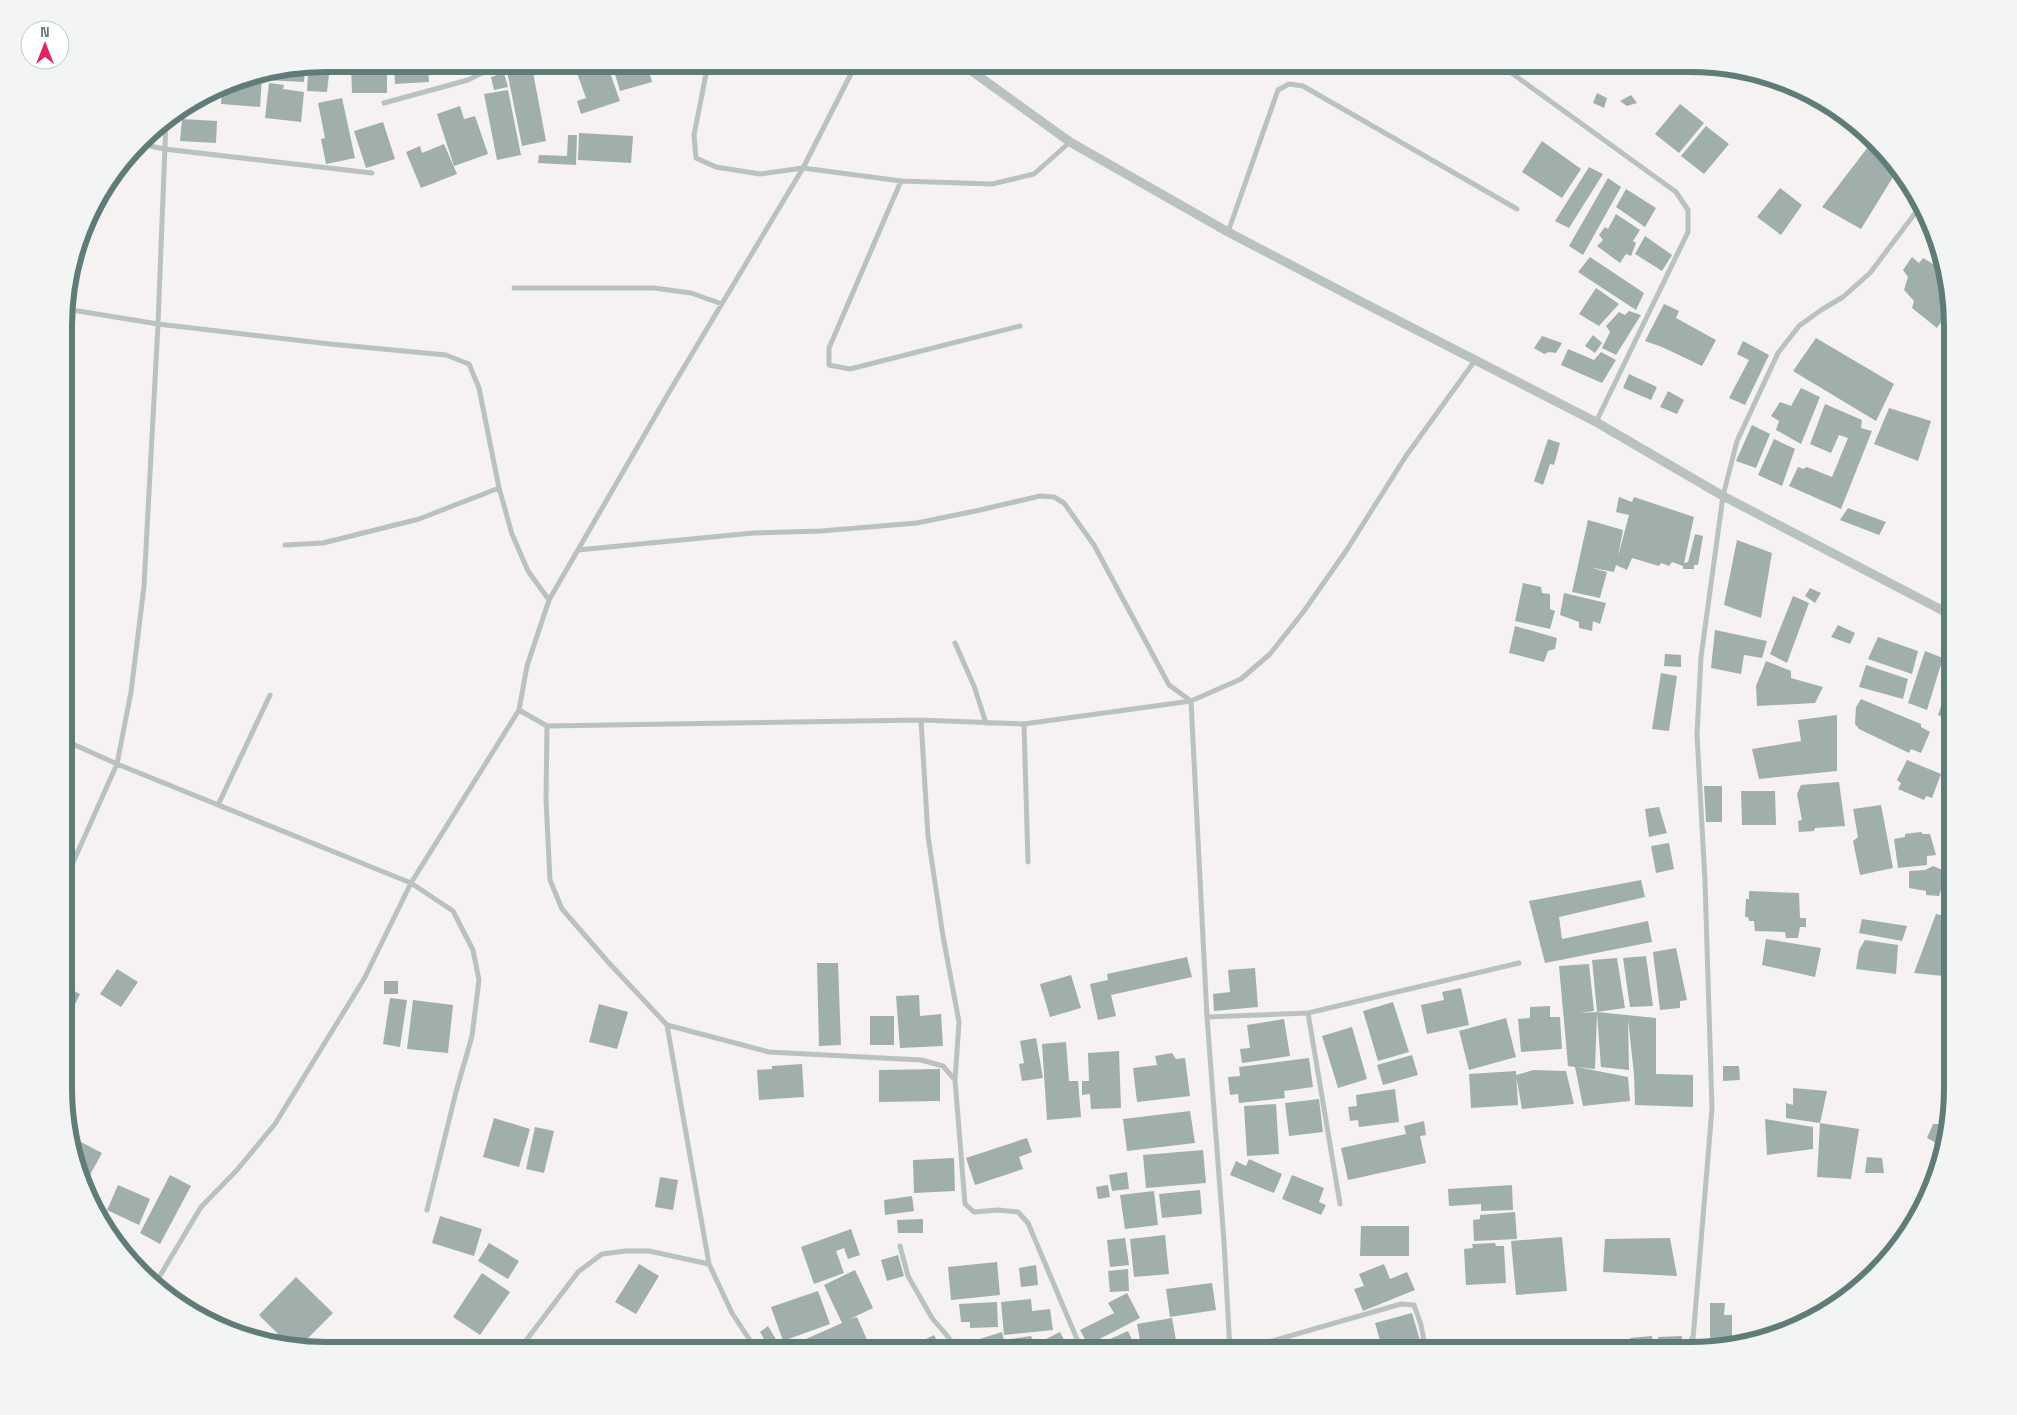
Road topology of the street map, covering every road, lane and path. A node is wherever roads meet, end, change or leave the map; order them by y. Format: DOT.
graph roads {
  1 [pos="482,73"];
  2 [pos="706,73"];
  3 [pos="851,73"];
  4 [pos="974,73"];
  5 [pos="1511,73"];
  6 [pos="384,102"];
  7 [pos="165,131"];
  8 [pos="1070,142"];
  9 [pos="148,146"];
  10 [pos="164,150"];
  11 [pos="803,168"];
  12 [pos="372,173"];
  13 [pos="901,181"];
  14 [pos="1517,209"];
  15 [pos="1916,211"];
  16 [pos="1228,232"];
  17 [pos="514,288"];
  18 [pos="722,304"];
  19 [pos="73,310"];
  20 [pos="158,324"];
  21 [pos="1020,326"];
  22 [pos="1476,359"];
  23 [pos="1596,422"];
  24 [pos="499,488"];
  25 [pos="1723,496"];
  26 [pos="284,545"];
  27 [pos="578,550"];
  28 [pos="549,600"];
  29 [pos="1944,611"];
  30 [pos="955,642"];
  31 [pos="270,695"];
  32 [pos="1191,701"];
  33 [pos="518,710"];
  34 [pos="921,720"];
  35 [pos="986,723"];
  36 [pos="1024,724"];
  37 [pos="547,726"];
  38 [pos="73,744"];
  39 [pos="117,764"];
  40 [pos="218,805"];
  41 [pos="73,862"];
  42 [pos="1028,862"];
  43 [pos="411,883"];
  44 [pos="1519,963"];
  45 [pos="1308,1013"];
  46 [pos="1207,1017"];
  47 [pos="667,1025"];
  48 [pos="955,1080"];
  49 [pos="1340,1204"];
  50 [pos="427,1210"];
  51 [pos="900,1246"];
  52 [pos="709,1264"];
  53 [pos="158,1278"];
  54 [pos="1692,1338"];
  55 [pos="525,1342"];
  56 [pos="751,1342"];
  57 [pos="952,1342"];
  58 [pos="1078,1342"];
  59 [pos="1230,1342"];
  60 [pos="1268,1342"];
  61 [pos="1424,1342"];
  62 [pos="1692,1342"];
  63 [pos="1695,1342"];
  1 -- 6 [label="street"];
  2 -- 11 [label="street"];
  3 -- 11 [label="street"];
  4 -- 8 [label="street"];
  5 -- 23 [label="street"];
  7 -- 10 [label="street"];
  8 -- 13 [label="street"];
  8 -- 16 [label="street"];
  9 -- 10 [label="street"];
  10 -- 12 [label="street"];
  10 -- 20 [label="street"];
  11 -- 13 [label="street"];
  11 -- 18 [label="street"];
  13 -- 21 [label="street"];
  14 -- 16 [label="street"];
  15 -- 25 [label="street"];
  16 -- 22 [label="street"];
  17 -- 18 [label="street"];
  18 -- 27 [label="street"];
  19 -- 20 [label="street"];
  20 -- 24 [label="street"];
  20 -- 39 [label="street"];
  22 -- 23 [label="street"];
  22 -- 32 [label="street"];
  23 -- 25 [label="street"];
  24 -- 26 [label="street"];
  24 -- 28 [label="street"];
  25 -- 29 [label="street"];
  25 -- 54 [label="street"];
  27 -- 28 [label="street"];
  27 -- 32 [label="street"];
  28 -- 33 [label="street"];
  30 -- 35 [label="street"];
  31 -- 40 [label="street"];
  32 -- 36 [label="street"];
  32 -- 46 [label="street"];
  33 -- 37 [label="street"];
  33 -- 43 [label="street"];
  34 -- 35 [label="street"];
  34 -- 37 [label="street"];
  34 -- 48 [label="street"];
  35 -- 36 [label="street"];
  36 -- 42 [label="street"];
  37 -- 47 [label="street"];
  38 -- 39 [label="street"];
  39 -- 40 [label="street"];
  39 -- 41 [label="street"];
  40 -- 43 [label="street"];
  43 -- 50 [label="street"];
  43 -- 53 [label="street"];
  44 -- 45 [label="street"];
  45 -- 46 [label="street"];
  45 -- 49 [label="street"];
  46 -- 59 [label="street"];
  47 -- 48 [label="street"];
  47 -- 52 [label="street"];
  48 -- 58 [label="street"];
  51 -- 57 [label="street"];
  52 -- 55 [label="street"];
  52 -- 56 [label="street"];
  54 -- 62 [label="street"];
  54 -- 63 [label="street"];
  60 -- 61 [label="street"];
}
